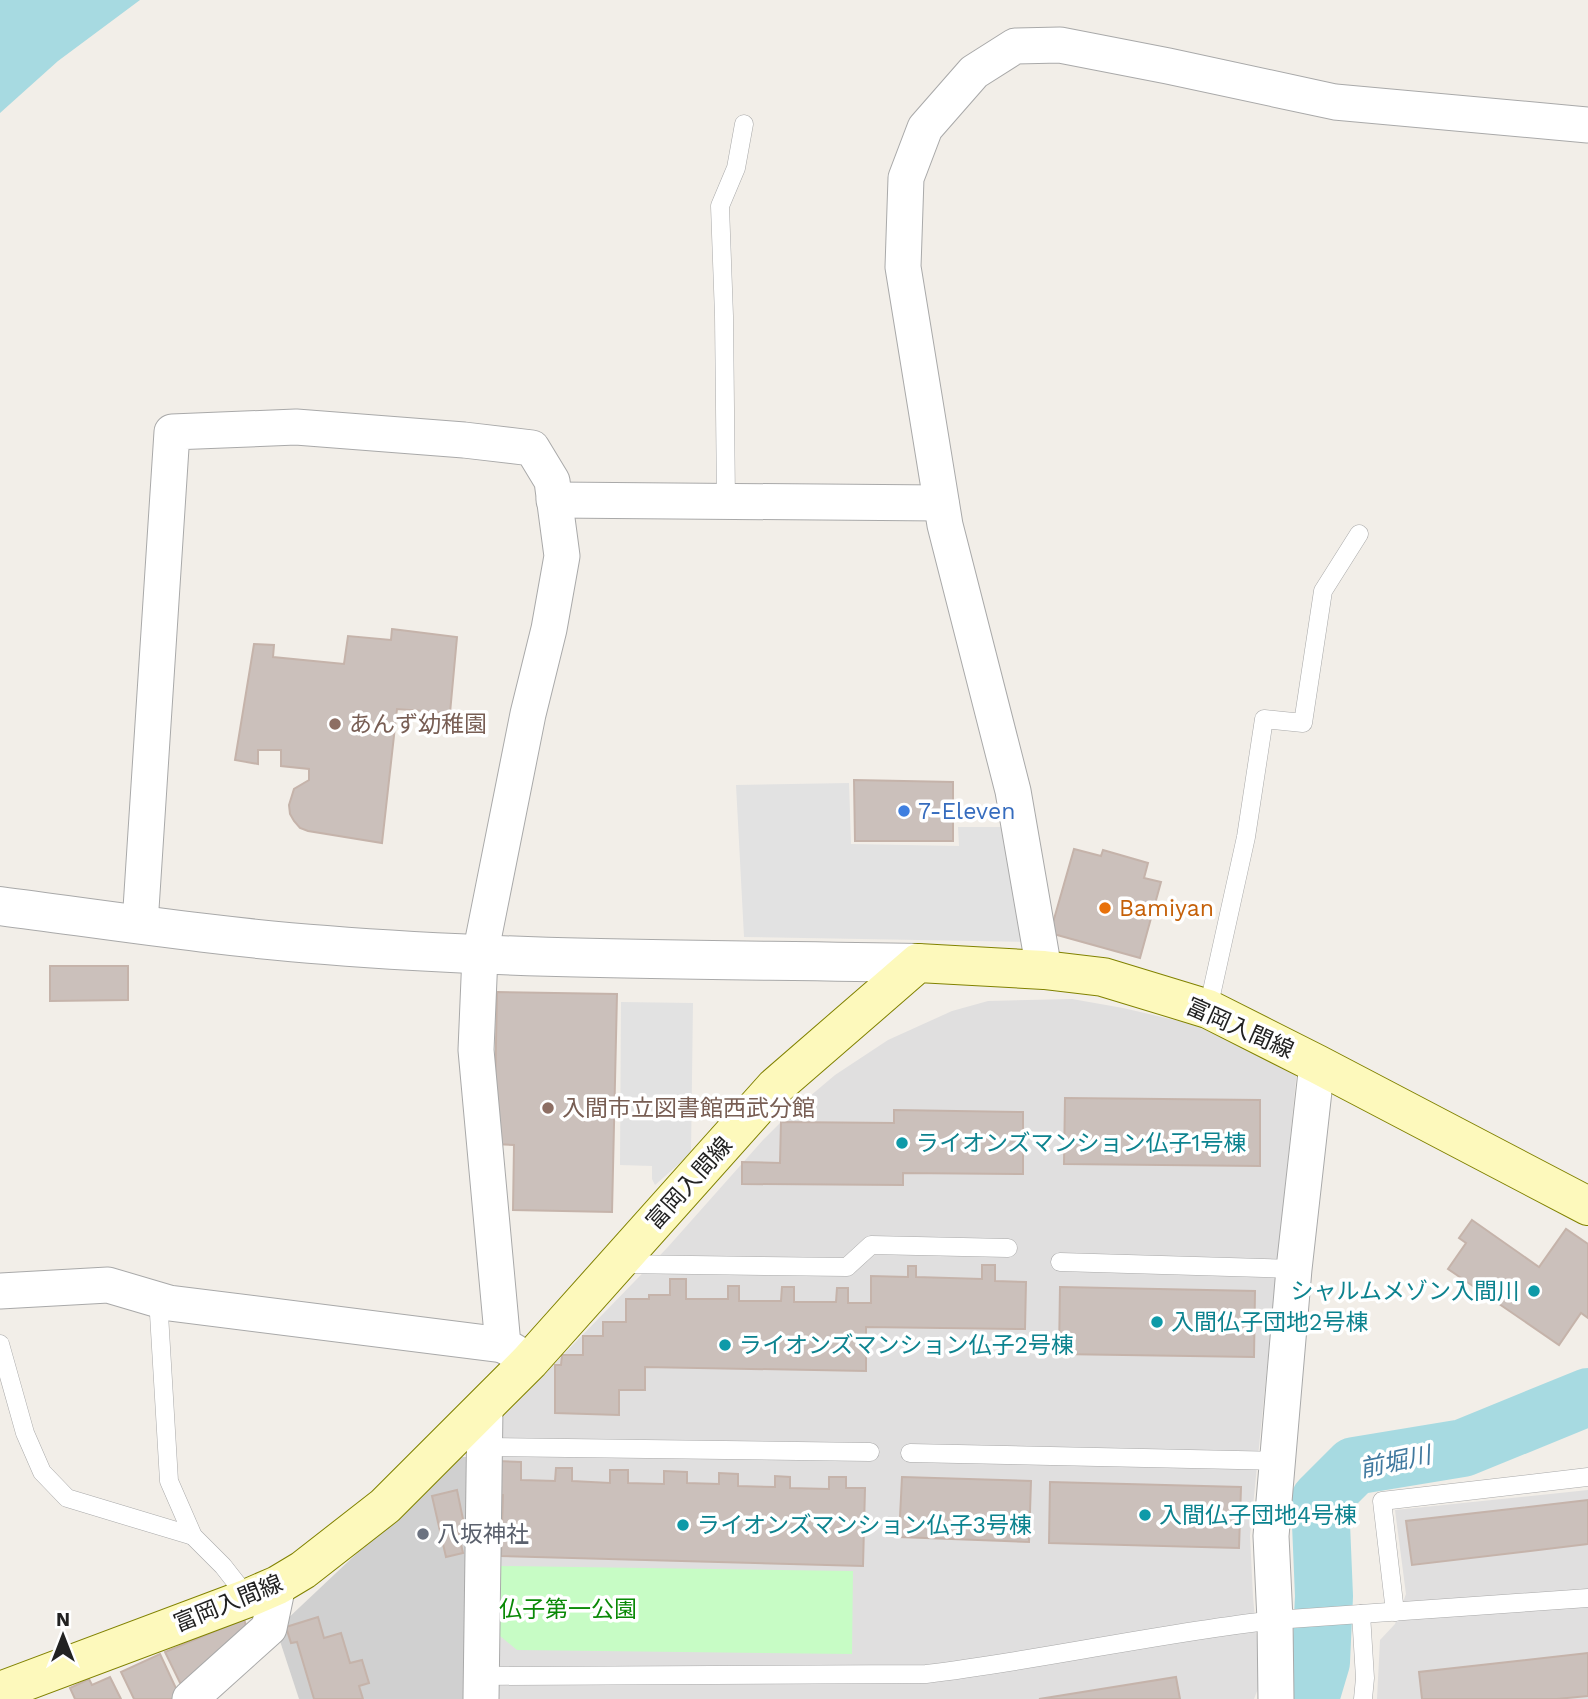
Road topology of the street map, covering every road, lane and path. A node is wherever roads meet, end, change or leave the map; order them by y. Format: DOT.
graph roads {
  1 [pos="744,124"];
  2 [pos="1588,125"];
  3 [pos="554,500"];
  4 [pos="726,501"];
  5 [pos="941,503"];
  6 [pos="1359,534"];
  7 [pos="0,906"];
  8 [pos="140,924"];
  9 [pos="481,955"];
  10 [pos="918,963"];
  11 [pos="1044,970"];
  12 [pos="1208,1009"];
  13 [pos="1317,1064"];
  14 [pos="1588,1206"];
  15 [pos="1008,1248"];
  16 [pos="1060,1262"];
  17 [pos="617,1264"];
  18 [pos="1294,1269"];
  19 [pos="0,1291"];
  20 [pos="169,1303"];
  21 [pos="0,1344"];
  22 [pos="517,1353"];
  23 [pos="485,1407"];
  24 [pos="485,1447"];
  25 [pos="870,1452"];
  26 [pos="910,1452"];
  27 [pos="1278,1461"];
  28 [pos="1588,1477"];
  29 [pos="193,1536"];
  30 [pos="263,1592"];
  31 [pos="1588,1598"];
  32 [pos="1395,1612"];
  33 [pos="1361,1614"];
  34 [pos="1281,1620"];
  35 [pos="481,1687"];
  36 [pos="0,1691"];
  37 [pos="190,1699"];
  38 [pos="1276,1699"];
  39 [pos="1363,1699"];
  1 -- 4 [label="lane"];
  2 -- 5 [label="street"];
  3 -- 4 [label="street"];
  3 -- 8 [label="street"];
  3 -- 9 [label="street"];
  4 -- 5 [label="street"];
  5 -- 11 [label="street"];
  6 -- 12 [label="lane"];
  7 -- 8 [label="street"];
  8 -- 9 [label="street"];
  9 -- 10 [label="street"];
  9 -- 22 [label="street"];
  10 -- 11 [label="main road, 富岡入間線"];
  10 -- 17 [label="main road, 富岡入間線"];
  11 -- 12 [label="main road, 富岡入間線"];
  12 -- 13 [label="main road, 富岡入間線"];
  13 -- 14 [label="main road, 富岡入間線"];
  13 -- 18 [label="street"];
  15 -- 17 [label="lane"];
  16 -- 18 [label="lane"];
  17 -- 22 [label="main road, 富岡入間線"];
  18 -- 27 [label="street"];
  19 -- 20 [label="street"];
  20 -- 22 [label="street"];
  20 -- 29 [label="lane"];
  21 -- 29 [label="lane"];
  22 -- 23 [label="main road, 富岡入間線"];
  23 -- 24 [label="street"];
  23 -- 30 [label="main road, 富岡入間線"];
  24 -- 25 [label="lane"];
  24 -- 35 [label="street"];
  26 -- 27 [label="lane"];
  27 -- 34 [label="street"];
  28 -- 32 [label="lane"];
  29 -- 30 [label="lane"];
  30 -- 36 [label="main road, 富岡入間線"];
  30 -- 37 [label="street"];
  31 -- 32 [label="lane"];
  32 -- 33 [label="lane"];
  33 -- 34 [label="lane"];
  33 -- 39 [label="lane"];
  34 -- 35 [label="lane"];
  34 -- 38 [label="street"];
}
